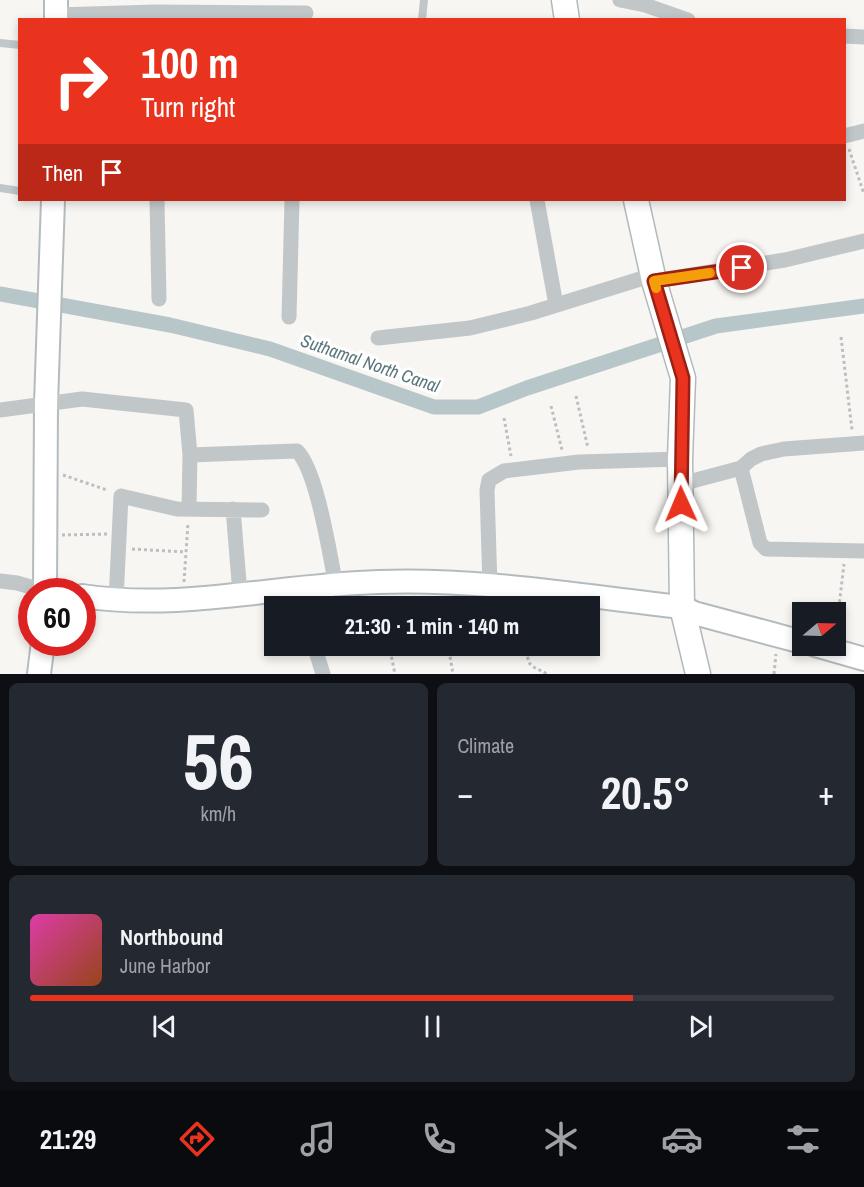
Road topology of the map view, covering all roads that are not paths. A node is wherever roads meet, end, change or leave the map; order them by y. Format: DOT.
graph roads {
  1 [pos="424,0"];
  2 [pos="564,0"];
  3 [pos="620,0"];
  4 [pos="156,10"];
  5 [pos="306,11"];
  6 [pos="56,12"];
  7 [pos="422,18"];
  8 [pos="567,18"];
  9 [pos="682,18"];
  10 [pos="846,36"];
  11 [pos="864,37"];
  12 [pos="0,43"];
  13 [pos="18,45"];
  14 [pos="864,131"];
  15 [pos="846,136"];
  16 [pos="0,188"];
  17 [pos="18,191"];
  18 [pos="53,201"];
  19 [pos="157,201"];
  20 [pos="292,201"];
  21 [pos="537,201"];
  22 [pos="636,201"];
  23 [pos="864,241"];
  24 [pos="653,278"];
  25 [pos="159,299"];
  26 [pos="556,305"];
  27 [pos="290,318"];
  28 [pos="378,338"];
  29 [pos="46,404"];
  30 [pos="0,411"];
  31 [pos="859,444"];
  32 [pos="190,455"];
  33 [pos="680,459"];
  34 [pos="741,468"];
  35 [pos="681,484"];
  36 [pos="189,509"];
  37 [pos="233,509"];
  38 [pos="262,510"];
  39 [pos="864,551"];
  40 [pos="45,578"];
  41 [pos="0,581"];
  42 [pos="18,582"];
  43 [pos="336,585"];
  44 [pos="490,586"];
  45 [pos="240,594"];
  46 [pos="279,596"];
  47 [pos="302,596"];
  48 [pos="96,599"];
  49 [pos="116,601"];
  50 [pos="682,607"];
  51 [pos="792,639"];
  52 [pos="846,654"];
  53 [pos="41,656"];
  54 [pos="317,656"];
  55 [pos="864,659"];
  56 [pos="39,674"];
  57 [pos="323,674"];
  58 [pos="698,674"];
  1 -- 7 [label="lane"];
  2 -- 8 [label="main road"];
  3 -- 9 [label="street"];
  4 -- 5 [label="street"];
  4 -- 6 [label="street"];
  10 -- 11 [label="street"];
  12 -- 13 [label="lane"];
  14 -- 15 [label="street"];
  16 -- 17 [label="lane"];
  18 -- 29 [label="street"];
  19 -- 25 [label="street"];
  20 -- 27 [label="street"];
  21 -- 26 [label="street"];
  22 -- 24 [label="main road"];
  23 -- 24 [label="street"];
  24 -- 26 [label="street"];
  24 -- 33 [label="main road"];
  26 -- 28 [label="street"];
  29 -- 30 [label="street"];
  29 -- 32 [label="street"];
  29 -- 40 [label="street"];
  31 -- 34 [label="street"];
  32 -- 36 [label="street"];
  32 -- 43 [label="street"];
  33 -- 35 [label="main road"];
  33 -- 44 [label="street"];
  34 -- 35 [label="street"];
  34 -- 39 [label="street"];
  35 -- 50 [label="main road"];
  36 -- 37 [label="street"];
  36 -- 49 [label="street"];
  37 -- 38 [label="street"];
  37 -- 45 [label="street"];
  41 -- 42 [label="street"];
  43 -- 44 [label="street"];
  43 -- 47 [label="street"];
  44 -- 50 [label="street"];
  45 -- 46 [label="street"];
  45 -- 49 [label="street"];
  48 -- 49 [label="street"];
  50 -- 51 [label="street"];
  50 -- 58 [label="main road"];
  52 -- 55 [label="street"];
  53 -- 56 [label="street"];
  54 -- 57 [label="street"];
}
